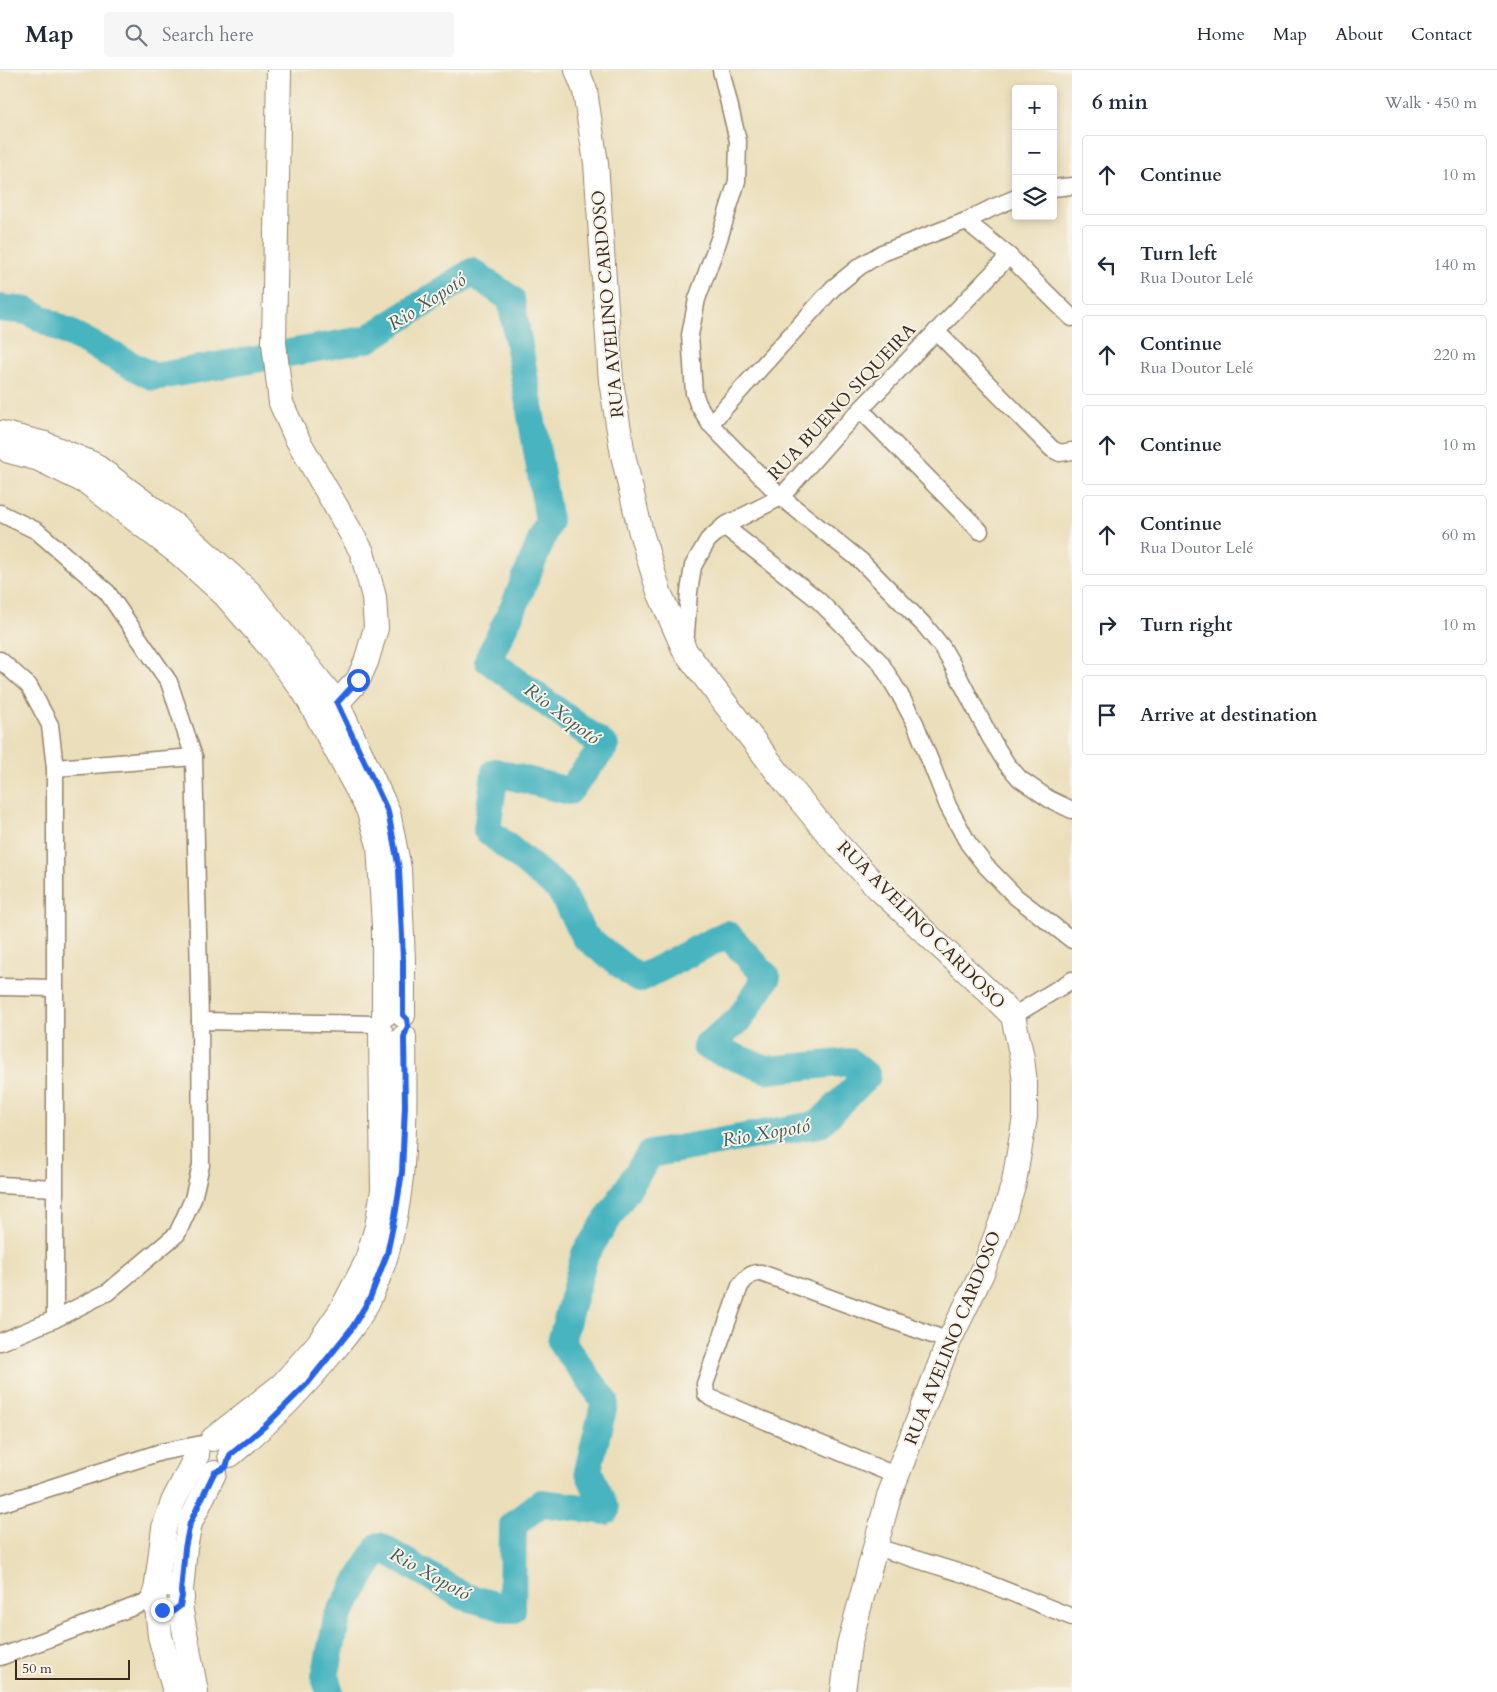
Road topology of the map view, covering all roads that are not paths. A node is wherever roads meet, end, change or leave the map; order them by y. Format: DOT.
graph roads {
  1 [pos="279,70"];
  2 [pos="577,70"];
  3 [pos="720,70"];
  4 [pos="1072,186"];
  5 [pos="1057,188"];
  6 [pos="1012,200"];
  7 [pos="966,221"];
  8 [pos="1009,256"];
  9 [pos="1072,318"];
  10 [pos="936,331"];
  11 [pos="861,410"];
  12 [pos="710,424"];
  13 [pos="0,432"];
  14 [pos="0,449"];
  15 [pos="1068,452"];
  16 [pos="781,496"];
  17 [pos="0,513"];
  18 [pos="724,526"];
  19 [pos="980,531"];
  20 [pos="685,651"];
  21 [pos="0,660"];
  22 [pos="322,694"];
  23 [pos="194,757"];
  24 [pos="55,768"];
  25 [pos="1072,810"];
  26 [pos="1072,940"];
  27 [pos="1072,980"];
  28 [pos="0,987"];
  29 [pos="54,988"];
  30 [pos="1013,1016"];
  31 [pos="200,1021"];
  32 [pos="390,1025"];
  33 [pos="0,1185"];
  34 [pos="54,1188"];
  35 [pos="55,1319"];
  36 [pos="949,1341"];
  37 [pos="0,1342"];
  38 [pos="204,1446"];
  39 [pos="230,1455"];
  40 [pos="214,1473"];
  41 [pos="897,1476"];
  42 [pos="0,1504"];
  43 [pos="876,1547"];
  44 [pos="166,1599"];
  45 [pos="1072,1617"];
  46 [pos="0,1657"];
  47 [pos="175,1692"];
  48 [pos="196,1692"];
  49 [pos="843,1692"];
  1 -- 22 [label="street"];
  2 -- 20 [label="street, RUA AVELINO CARDOSO"];
  3 -- 12 [label="street"];
  4 -- 5 [label="street"];
  6 -- 7 [label="street"];
  7 -- 8 [label="street"];
  7 -- 12 [label="street"];
  8 -- 9 [label="street"];
  8 -- 10 [label="street, RUA BUENO SIQUEIRA"];
  10 -- 11 [label="street, RUA BUENO SIQUEIRA"];
  10 -- 15 [label="street"];
  11 -- 16 [label="street, RUA BUENO SIQUEIRA"];
  11 -- 19 [label="street"];
  12 -- 16 [label="street"];
  13 -- 22 [label="street"];
  14 -- 22 [label="street"];
  16 -- 18 [label="street, RUA BUENO SIQUEIRA"];
  16 -- 25 [label="street"];
  17 -- 23 [label="street"];
  18 -- 20 [label="street, RUA BUENO SIQUEIRA"];
  18 -- 26 [label="street"];
  20 -- 30 [label="street, RUA AVELINO CARDOSO"];
  21 -- 24 [label="street"];
  22 -- 32 [label="street"];
  22 -- 32 [label="street"];
  23 -- 24 [label="street"];
  23 -- 31 [label="street"];
  24 -- 29 [label="street"];
  27 -- 30 [label="street"];
  28 -- 29 [label="street"];
  29 -- 34 [label="street"];
  30 -- 36 [label="street, RUA AVELINO CARDOSO"];
  31 -- 32 [label="street"];
  31 -- 35 [label="street"];
  32 -- 38 [label="street"];
  32 -- 39 [label="street"];
  33 -- 34 [label="street"];
  34 -- 35 [label="street"];
  35 -- 37 [label="street"];
  36 -- 41 [label="street, RUA AVELINO CARDOSO"];
  36 -- 41 [label="street"];
  38 -- 39 [label="street"];
  38 -- 40 [label="street"];
  38 -- 42 [label="street"];
  38 -- 44 [label="street"];
  39 -- 40 [label="street"];
  40 -- 44 [label="street"];
  41 -- 43 [label="street, RUA AVELINO CARDOSO"];
  43 -- 45 [label="street"];
  43 -- 49 [label="street, RUA AVELINO CARDOSO"];
  44 -- 46 [label="street"];
  44 -- 47 [label="street"];
  44 -- 48 [label="street"];
}
